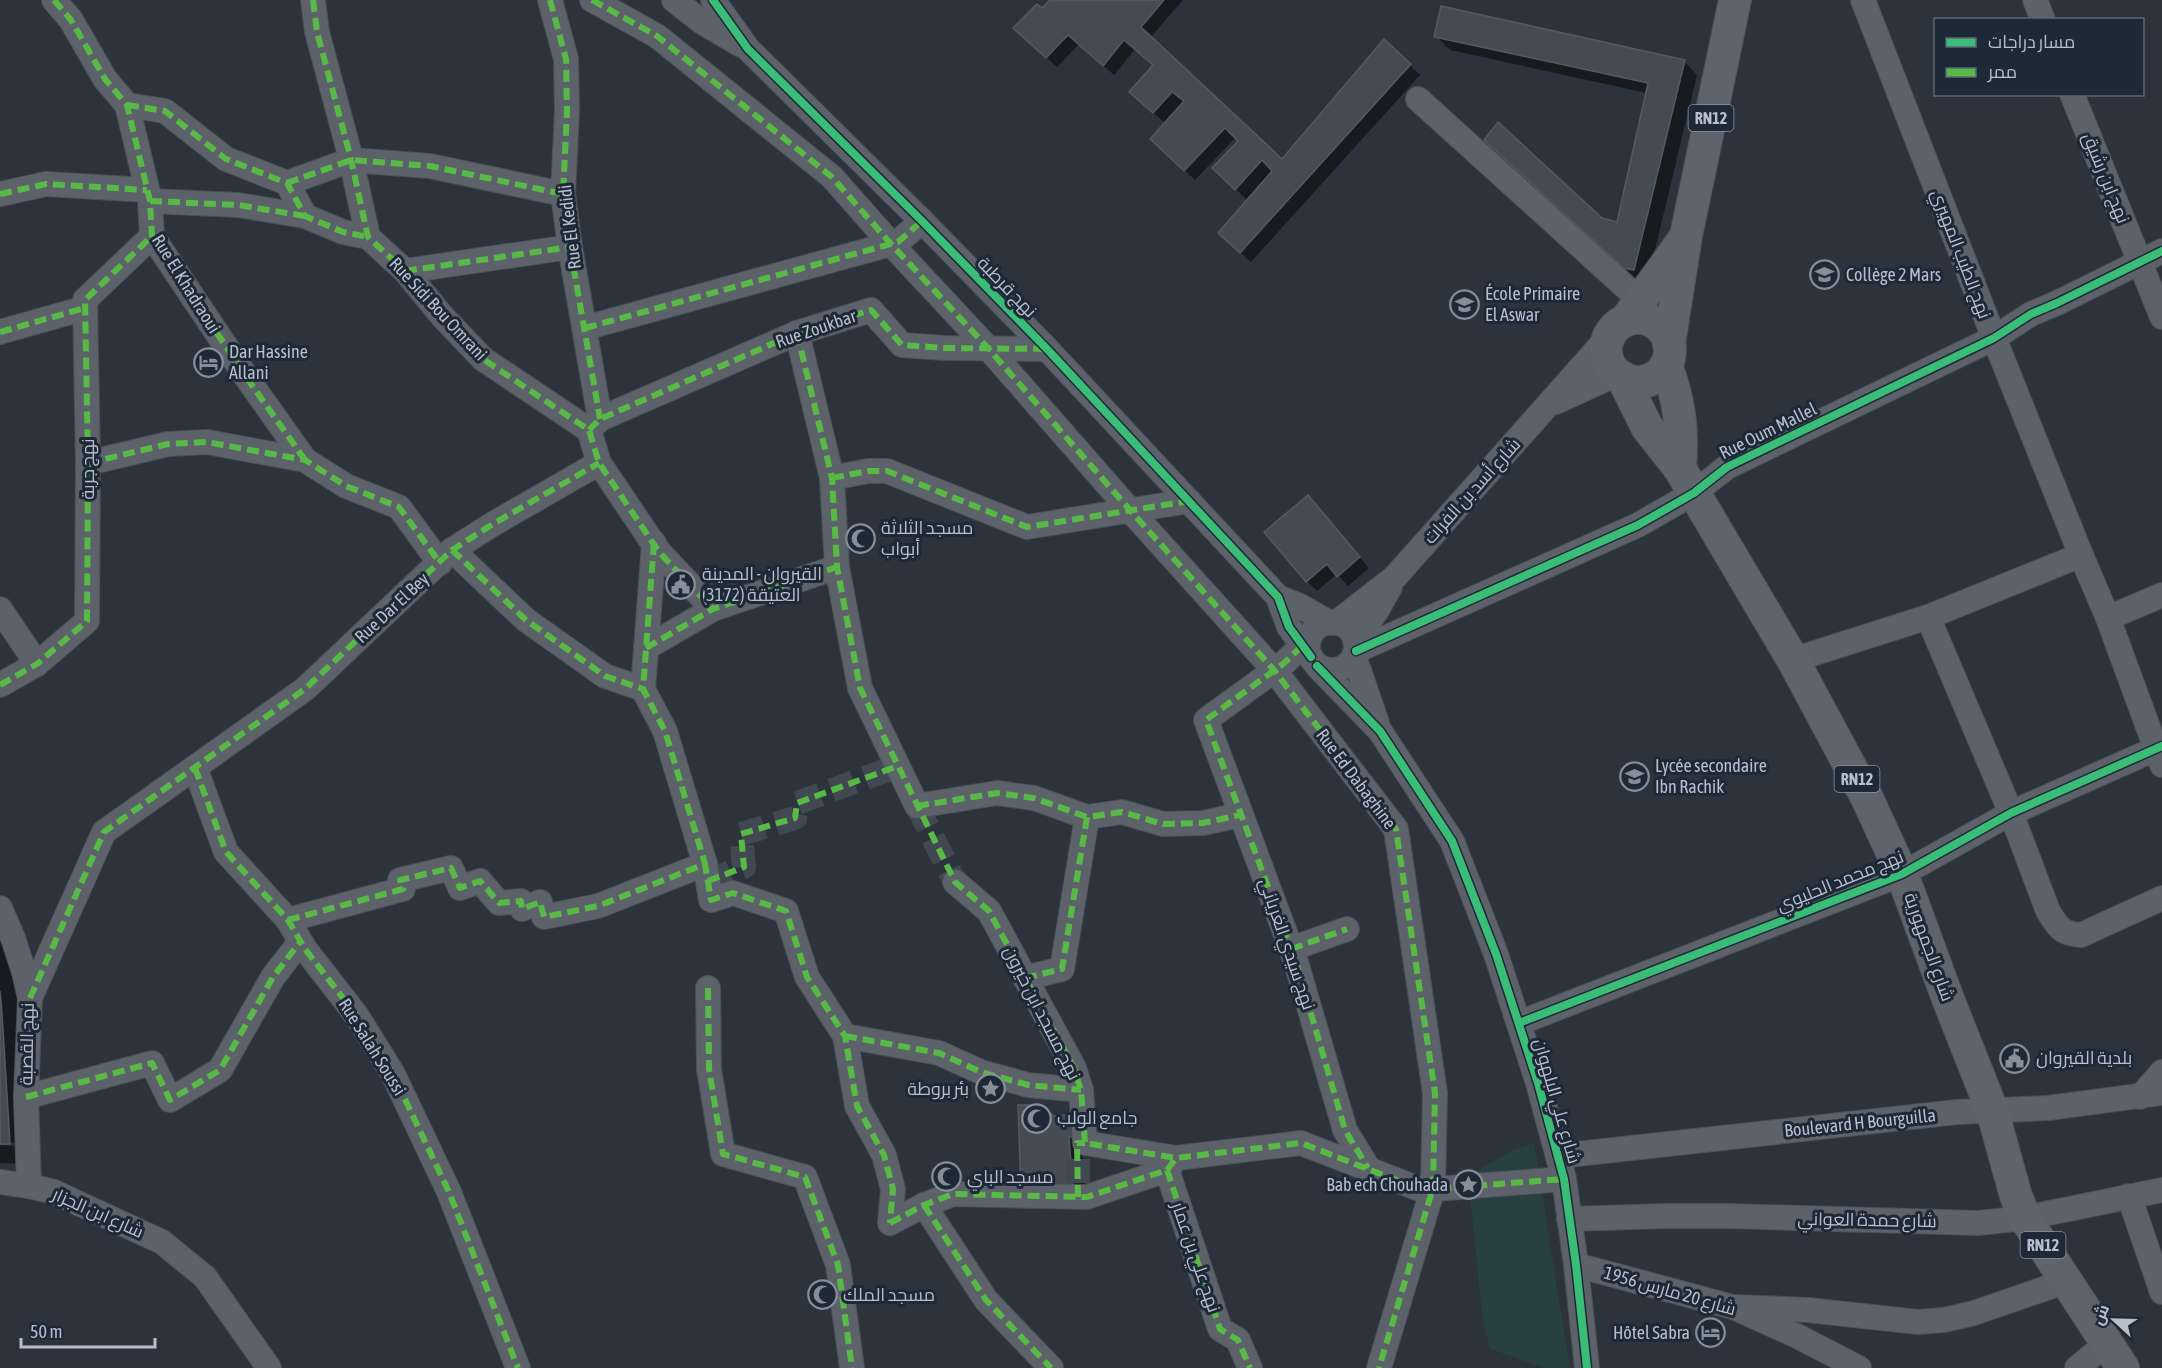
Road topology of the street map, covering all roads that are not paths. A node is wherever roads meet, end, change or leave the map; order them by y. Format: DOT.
graph roads {
  1 [pos="54,0"];
  2 [pos="313,0"];
  3 [pos="550,0"];
  4 [pos="592,0"];
  5 [pos="674,0"];
  6 [pos="713,0"];
  7 [pos="1735,0"];
  8 [pos="1863,0"];
  9 [pos="2035,0"];
  10 [pos="2042,18"];
  11 [pos="748,50"];
  12 [pos="2073,96"];
  13 [pos="1418,99"];
  14 [pos="127,105"];
  15 [pos="351,160"];
  16 [pos="286,183"];
  17 [pos="0,194"];
  18 [pos="563,194"];
  19 [pos="148,196"];
  20 [pos="305,216"];
  21 [pos="922,221"];
  22 [pos="152,236"];
  23 [pos="1686,236"];
  24 [pos="368,237"];
  25 [pos="891,244"];
  26 [pos="570,247"];
  27 [pos="2162,251"];
  28 [pos="2139,262"];
  29 [pos="405,271"];
  30 [pos="85,308"];
  31 [pos="2162,317"];
  32 [pos="1626,319"];
  33 [pos="585,328"];
  34 [pos="0,332"];
  35 [pos="797,333"];
  36 [pos="1994,338"];
  37 [pos="988,348"];
  38 [pos="1047,349"];
  39 [pos="1668,354"];
  40 [pos="1620,376"];
  41 [pos="1548,406"];
  42 [pos="595,424"];
  43 [pos="305,460"];
  44 [pos="88,463"];
  45 [pos="599,463"];
  46 [pos="832,478"];
  47 [pos="1687,481"];
  48 [pos="1189,501"];
  49 [pos="1129,509"];
  50 [pos="654,543"];
  51 [pos="2080,555"];
  52 [pos="446,557"];
  53 [pos="837,567"];
  54 [pos="1395,577"];
  55 [pos="2162,595"];
  56 [pos="1278,597"];
  57 [pos="0,609"];
  58 [pos="713,609"];
  59 [pos="1928,617"];
  60 [pos="2108,618"];
  61 [pos="1333,623"];
  62 [pos="646,648"];
  63 [pos="1355,649"];
  64 [pos="1310,656"];
  65 [pos="1793,660"];
  66 [pos="37,664"];
  67 [pos="1274,670"];
  68 [pos="0,685"];
  69 [pos="643,689"];
  70 [pos="1380,731"];
  71 [pos="2160,753"];
  72 [pos="195,768"];
  73 [pos="2010,813"];
  74 [pos="1240,815"];
  75 [pos="1088,817"];
  76 [pos="705,864"];
  77 [pos="1902,874"];
  78 [pos="956,882"];
  79 [pos="2162,898"];
  80 [pos="0,908"];
  81 [pos="288,920"];
  82 [pos="1347,929"];
  83 [pos="300,942"];
  84 [pos="1291,949"];
  85 [pos="1026,978"];
  86 [pos="708,988"];
  87 [pos="30,998"];
  88 [pos="1519,1023"];
  89 [pos="845,1036"];
  90 [pos="2162,1072"];
  91 [pos="1081,1090"];
  92 [pos="2151,1095"];
  93 [pos="26,1097"];
  94 [pos="1992,1110"];
  95 [pos="1171,1164"];
  96 [pos="1368,1168"];
  97 [pos="1561,1168"];
  98 [pos="0,1182"];
  99 [pos="29,1186"];
  100 [pos="1434,1188"];
  101 [pos="2162,1190"];
  102 [pos="2129,1196"];
  103 [pos="924,1205"];
  104 [pos="2025,1218"];
  105 [pos="1569,1219"];
  106 [pos="186,1264"];
  107 [pos="1576,1265"];
  108 [pos="2067,1281"];
  109 [pos="2162,1292"];
  110 [pos="1733,1307"];
  111 [pos="2115,1355"];
  112 [pos="515,1359"];
  113 [pos="254,1368"];
  114 [pos="269,1368"];
  115 [pos="852,1368"];
  116 [pos="1051,1368"];
  117 [pos="1250,1368"];
  118 [pos="1379,1368"];
  119 [pos="1587,1368"];
  120 [pos="1859,1368"];
  121 [pos="2077,1368"];
  1 -- 14 [label="street, Rue El Khadraoui"];
  2 -- 15 [label="street"];
  3 -- 18 [label="street, Rue El Kedidi"];
  4 -- 25 [label="street, Rue Ed Dabaghine"];
  5 -- 11 [label="street, نهج قرطبة"];
  6 -- 11 [label="street, نهج قرطبة"];
  7 -- 23 [label="main road, RN12"];
  8 -- 36 [label="street, نهج الطيب المهيري"];
  9 -- 10 [label="street"];
  11 -- 21 [label="street, نهج قرطبة"];
  12 -- 28 [label="street, نهج ابن رشيق"];
  13 -- 32 [label="street"];
  14 -- 16 [label="street"];
  14 -- 19 [label="street, Rue El Khadraoui"];
  15 -- 16 [label="street"];
  15 -- 18 [label="street"];
  15 -- 24 [label="street"];
  16 -- 20 [label="street"];
  17 -- 19 [label="street"];
  18 -- 26 [label="street, Rue El Kedidi"];
  19 -- 20 [label="street"];
  19 -- 22 [label="street, Rue El Khadraoui"];
  20 -- 24 [label="street"];
  21 -- 25 [label="street"];
  21 -- 38 [label="street, نهج قرطبة"];
  22 -- 30 [label="street"];
  22 -- 43 [label="street, Rue El Khadraoui"];
  23 -- 32 [label="main road"];
  23 -- 39 [label="main road"];
  24 -- 29 [label="street, Rue Sidi Bou Omrani"];
  25 -- 33 [label="street"];
  25 -- 37 [label="street, Rue Ed Dabaghine"];
  26 -- 29 [label="street"];
  26 -- 33 [label="street, Rue El Kedidi"];
  27 -- 28 [label="street, Rue Oum Mallel"];
  28 -- 31 [label="street, نهج ابن رشيق"];
  28 -- 36 [label="street, Rue Oum Mallel"];
  29 -- 42 [label="street, Rue Sidi Bou Omrani"];
  30 -- 34 [label="street"];
  30 -- 44 [label="street, نهج جربة"];
  32 -- 39 [label="main road"];
  32 -- 40 [label="main road"];
  32 -- 41 [label="street, شارع أسد بن الفرات"];
  33 -- 42 [label="street, Rue El Kedidi"];
  35 -- 37 [label="street, Rue Zoukbar"];
  35 -- 42 [label="street, Rue Zoukbar"];
  35 -- 46 [label="street"];
  36 -- 47 [label="street, Rue Oum Mallel"];
  36 -- 51 [label="street, نهج الطيب المهيري"];
  37 -- 38 [label="street, Rue Zoukbar"];
  37 -- 49 [label="street, Rue Ed Dabaghine"];
  38 -- 48 [label="street, نهج قرطبة"];
  39 -- 40 [label="main road"];
  39 -- 47 [label="main road"];
  40 -- 41 [label="street"];
  40 -- 47 [label="main road, شارع الجمهورية"];
  41 -- 54 [label="street, شارع أسد بن الفرات"];
  42 -- 45 [label="street"];
  43 -- 44 [label="street"];
  43 -- 52 [label="street"];
  44 -- 66 [label="street, نهج جربة"];
  45 -- 50 [label="street"];
  45 -- 52 [label="street, Rue Dar El Bey"];
  46 -- 49 [label="street"];
  46 -- 53 [label="street"];
  47 -- 63 [label="street, Rue Oum Mallel"];
  47 -- 65 [label="main road, شارع الجمهورية / RN12"];
  48 -- 49 [label="street"];
  48 -- 56 [label="street, نهج قرطبة"];
  49 -- 67 [label="street, Rue Ed Dabaghine"];
  50 -- 58 [label="street"];
  50 -- 62 [label="street"];
  51 -- 59 [label="street"];
  51 -- 60 [label="street, نهج الطيب المهيري"];
  52 -- 69 [label="street"];
  52 -- 72 [label="street, Rue Dar El Bey"];
  53 -- 58 [label="street"];
  53 -- 75 [label="street"];
  54 -- 61 [label="street"];
  54 -- 63 [label="street"];
  55 -- 60 [label="street"];
  56 -- 61 [label="street"];
  56 -- 64 [label="street"];
  57 -- 66 [label="street"];
  58 -- 62 [label="street"];
  59 -- 65 [label="street"];
  59 -- 73 [label="street"];
  60 -- 71 [label="street, نهج الطيب المهيري"];
  61 -- 63 [label="street"];
  61 -- 64 [label="street"];
  62 -- 69 [label="street"];
  63 -- 64 [label="street"];
  63 -- 70 [label="street"];
  64 -- 67 [label="street"];
  64 -- 70 [label="street"];
  65 -- 77 [label="main road, شارع الجمهورية / RN12"];
  66 -- 68 [label="street, نهج جربة"];
  67 -- 74 [label="street, نهج سيدي الغرياني"];
  67 -- 100 [label="street, Rue Ed Dabaghine"];
  69 -- 76 [label="street"];
  70 -- 88 [label="street, شارع علي البلهوان"];
  71 -- 73 [label="street, نهج محمد الحليوي"];
  72 -- 81 [label="street, Rue Salah Soussi"];
  72 -- 87 [label="street, Rue Dar El Bey"];
  73 -- 77 [label="street, نهج محمد الحليوي"];
  73 -- 79 [label="street"];
  74 -- 75 [label="street"];
  74 -- 84 [label="street, نهج سيدي الغرياني"];
  75 -- 85 [label="street"];
  76 -- 81 [label="street"];
  76 -- 89 [label="street"];
  77 -- 88 [label="street, نهج محمد الحليوي"];
  77 -- 94 [label="main road, شارع الجمهورية / RN12"];
  78 -- 85 [label="street, نهج مسجد ابن خيرون"];
  80 -- 87 [label="street, نهج القصبة"];
  81 -- 83 [label="street, Rue Salah Soussi"];
  82 -- 84 [label="street"];
  83 -- 93 [label="street"];
  83 -- 112 [label="street, Rue Salah Soussi"];
  84 -- 96 [label="street, نهج سيدي الغرياني"];
  85 -- 91 [label="street, نهج مسجد ابن خيرون"];
  86 -- 115 [label="street"];
  87 -- 93 [label="street, نهج القصبة"];
  88 -- 97 [label="street, شارع علي البلهوان"];
  89 -- 91 [label="street"];
  89 -- 103 [label="street"];
  90 -- 92 [label="street"];
  91 -- 95 [label="street, نهج مسجد ابن خيرون"];
  92 -- 94 [label="street, Boulevard H Bourguilla"];
  93 -- 99 [label="street, نهج القصبة"];
  94 -- 97 [label="street, Boulevard H Bourguilla"];
  94 -- 104 [label="main road, شارع الجمهورية / RN12"];
  95 -- 96 [label="street, Boulevard H Bourguilla"];
  95 -- 103 [label="street"];
  95 -- 117 [label="street, نهج علي بن عمار"];
  96 -- 100 [label="street, Boulevard H Bourguilla"];
  97 -- 100 [label="street, Boulevard H Bourguilla"];
  97 -- 105 [label="street, شارع علي البلهوان"];
  98 -- 99 [label="street, شارع ابن الجزار"];
  99 -- 106 [label="street, شارع ابن الجزار"];
  100 -- 118 [label="street, Rue Ed Dabaghine"];
  101 -- 102 [label="street, شارع حمدة العواني"];
  102 -- 104 [label="street, شارع حمدة العواني"];
  102 -- 109 [label="street"];
  103 -- 116 [label="street"];
  104 -- 105 [label="street, شارع حمدة العواني"];
  104 -- 108 [label="main road, شارع الجمهورية / RN12"];
  105 -- 107 [label="street, شارع علي البلهوان"];
  106 -- 113 [label="street, شارع ابن الجزار"];
  106 -- 114 [label="street, شارع ابن الجزار"];
  107 -- 110 [label="street, شارع 20 مارس 1956"];
  107 -- 119 [label="street, شارع علي البلهوان"];
  108 -- 110 [label="street"];
  108 -- 111 [label="main road, شارع الجمهورية / RN12"];
  110 -- 120 [label="street, شارع 20 مارس 1956"];
  111 -- 121 [label="street"];
}
